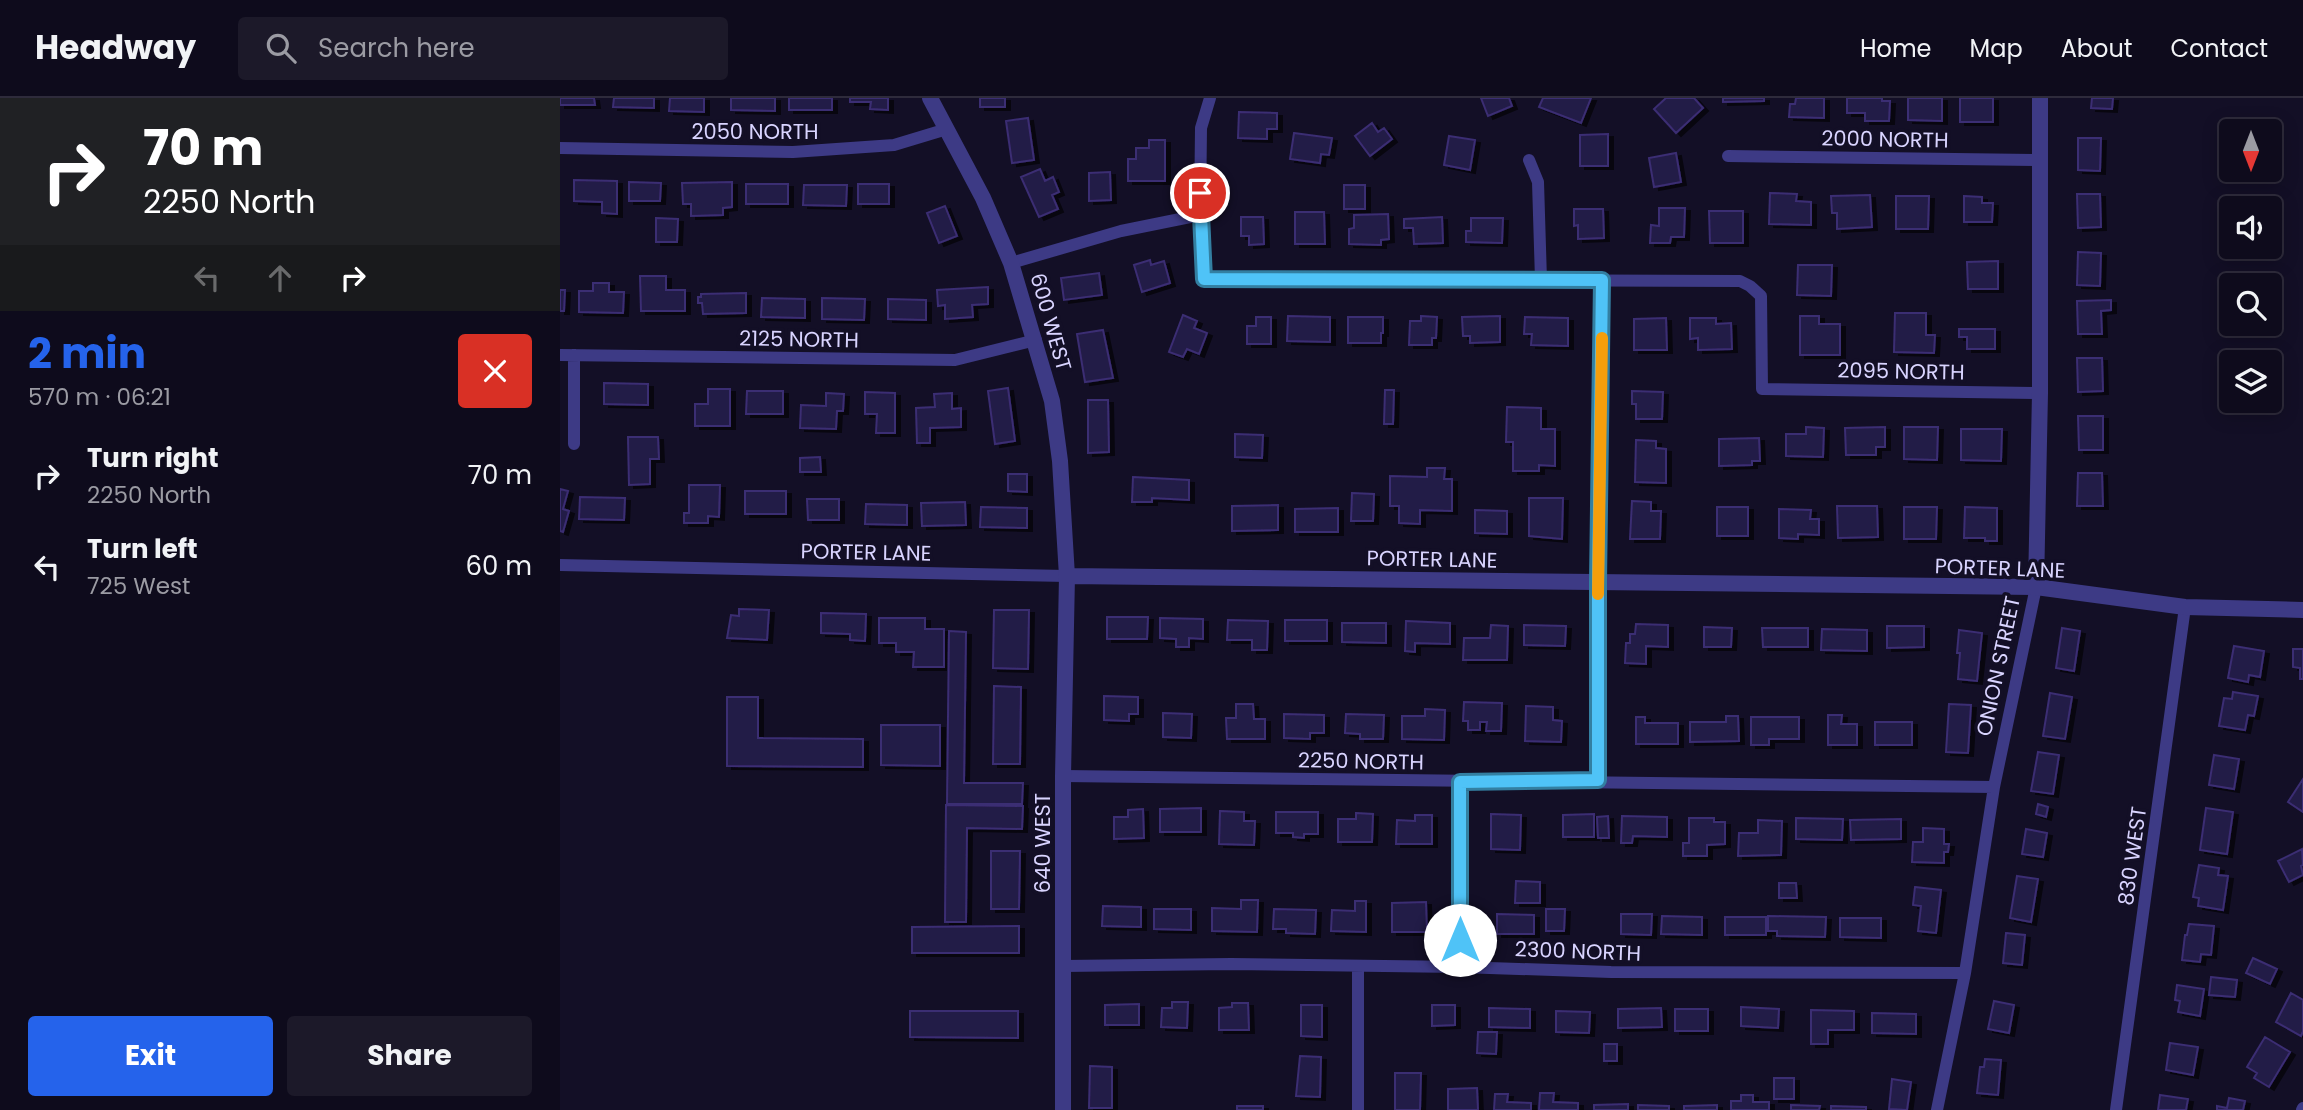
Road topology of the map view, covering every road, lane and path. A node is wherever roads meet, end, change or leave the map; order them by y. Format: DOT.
graph roads {
  1 [pos="930,98"];
  2 [pos="1210,98"];
  3 [pos="2040,98"];
  4 [pos="947,129"];
  5 [pos="560,148"];
  6 [pos="1728,156"];
  7 [pos="1529,160"];
  8 [pos="2041,160"];
  9 [pos="1200,215"];
  10 [pos="1011,263"];
  11 [pos="1541,279"];
  12 [pos="1602,280"];
  13 [pos="1036,340"];
  14 [pos="560,355"];
  15 [pos="575,355"];
  16 [pos="2040,393"];
  17 [pos="574,444"];
  18 [pos="560,565"];
  19 [pos="1067,576"];
  20 [pos="1598,582"];
  21 [pos="2036,587"];
  22 [pos="2185,607"];
  23 [pos="2303,610"];
  24 [pos="1063,776"];
  25 [pos="1598,780"];
  26 [pos="1460,782"];
  27 [pos="1994,787"];
  28 [pos="1063,966"];
  29 [pos="1358,967"];
  30 [pos="1460,967"];
  31 [pos="1965,973"];
  32 [pos="1063,1110"];
  33 [pos="1358,1110"];
  34 [pos="1937,1110"];
  35 [pos="2116,1110"];
  1 -- 4 [label="street, 600 WEST"];
  2 -- 9 [label="street"];
  3 -- 8 [label="street, ONION STREET"];
  4 -- 5 [label="street, 2050 NORTH"];
  4 -- 10 [label="street, 600 WEST"];
  6 -- 8 [label="street, 2000 NORTH"];
  7 -- 11 [label="street"];
  8 -- 16 [label="street, ONION STREET"];
  9 -- 10 [label="street"];
  9 -- 11 [label="street"];
  10 -- 13 [label="street, 600 WEST"];
  11 -- 12 [label="street"];
  12 -- 16 [label="street, 2095 NORTH"];
  12 -- 20 [label="street"];
  13 -- 15 [label="street, 2125 NORTH"];
  13 -- 19 [label="street, 600 WEST"];
  14 -- 15 [label="street, 2125 NORTH"];
  15 -- 17 [label="street"];
  16 -- 21 [label="street, ONION STREET"];
  18 -- 19 [label="street, PORTER LANE"];
  19 -- 20 [label="street, PORTER LANE"];
  19 -- 24 [label="street, 640 WEST"];
  20 -- 21 [label="street, PORTER LANE"];
  20 -- 25 [label="street"];
  21 -- 22 [label="street, PORTER LANE"];
  21 -- 27 [label="street, ONION STREET"];
  22 -- 23 [label="street, PORTER LANE"];
  22 -- 35 [label="street, 830 WEST"];
  24 -- 26 [label="street, 2250 NORTH"];
  24 -- 28 [label="street, 640 WEST"];
  25 -- 26 [label="street, 2250 NORTH"];
  25 -- 27 [label="street, 2250 NORTH"];
  26 -- 30 [label="street"];
  27 -- 31 [label="street, ONION STREET"];
  28 -- 29 [label="street, 2300 NORTH"];
  28 -- 32 [label="street, 640 WEST"];
  29 -- 30 [label="street, 2300 NORTH"];
  29 -- 33 [label="street"];
  30 -- 31 [label="street, 2300 NORTH"];
  31 -- 34 [label="street, ONION STREET"];
}
